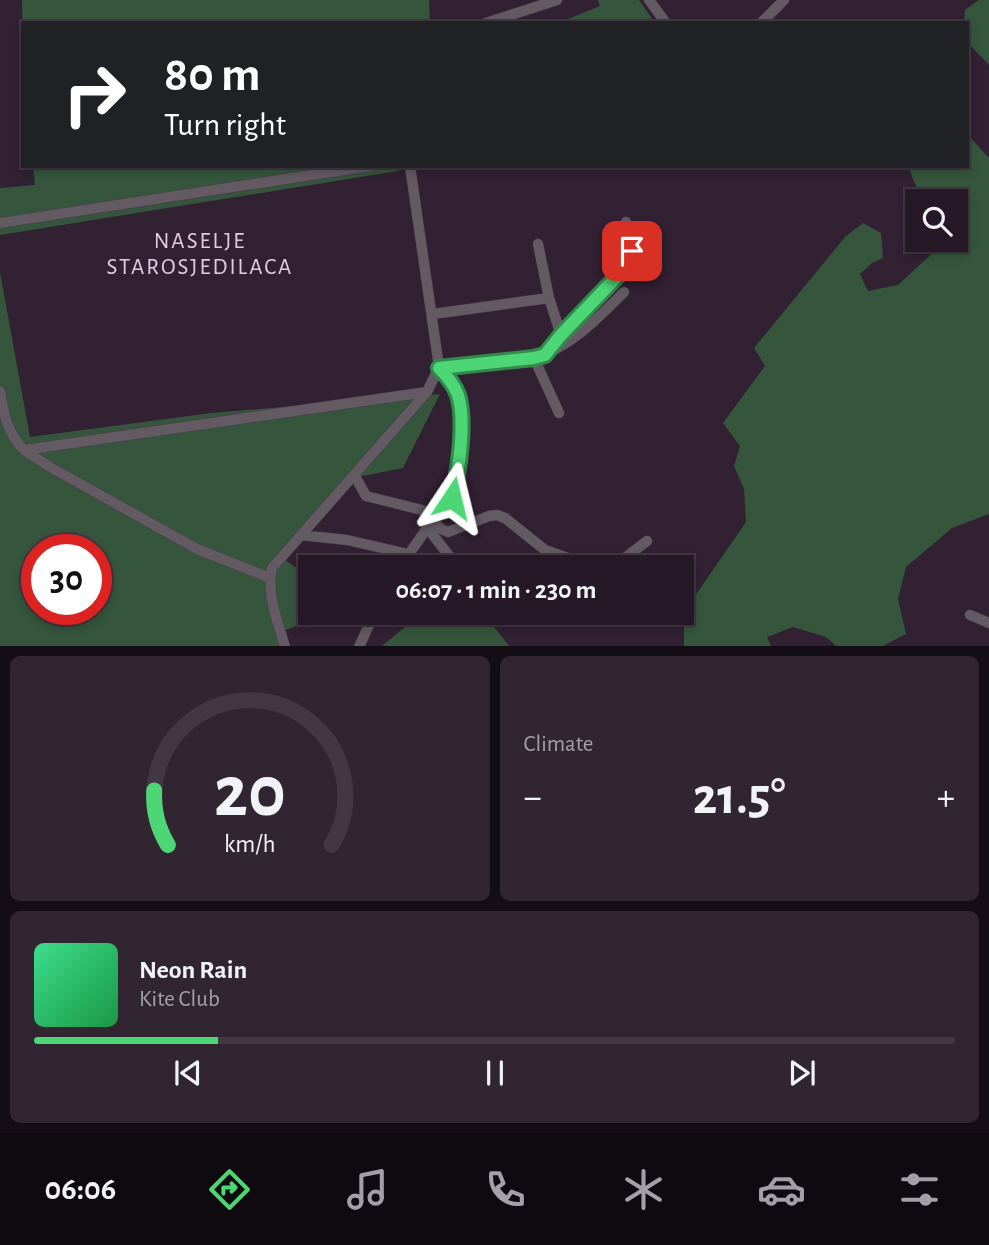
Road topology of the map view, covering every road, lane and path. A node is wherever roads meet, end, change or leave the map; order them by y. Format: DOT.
graph roads {
  1 [pos="557,0"];
  2 [pos="649,0"];
  3 [pos="784,0"];
  4 [pos="492,21"];
  5 [pos="665,21"];
  6 [pos="763,21"];
  7 [pos="357,168"];
  8 [pos="410,168"];
  9 [pos="626,222"];
  10 [pos="0,223"];
  11 [pos="538,244"];
  12 [pos="624,292"];
  13 [pos="549,298"];
  14 [pos="433,314"];
  15 [pos="561,335"];
  16 [pos="539,357"];
  17 [pos="439,368"];
  18 [pos="0,391"];
  19 [pos="427,392"];
  20 [pos="559,413"];
  21 [pos="24,450"];
  22 [pos="355,476"];
  23 [pos="432,521"];
  24 [pos="301,535"];
  25 [pos="647,541"];
  26 [pos="408,554"];
  27 [pos="449,555"];
  28 [pos="559,555"];
  29 [pos="629,555"];
  30 [pos="270,578"];
  31 [pos="970,615"];
  32 [pos="989,623"];
  33 [pos="369,625"];
  34 [pos="285,646"];
  35 [pos="359,646"];
  1 -- 4 [label="street"];
  2 -- 5 [label="street"];
  3 -- 6 [label="street"];
  7 -- 10 [label="street"];
  8 -- 14 [label="street"];
  9 -- 15 [label="street"];
  11 -- 13 [label="street"];
  12 -- 16 [label="street"];
  13 -- 14 [label="street"];
  13 -- 15 [label="street"];
  14 -- 17 [label="street"];
  15 -- 16 [label="street"];
  16 -- 17 [label="street"];
  16 -- 20 [label="street"];
  17 -- 19 [label="street"];
  17 -- 23 [label="street"];
  18 -- 21 [label="street"];
  19 -- 21 [label="street"];
  19 -- 22 [label="street"];
  21 -- 30 [label="street"];
  22 -- 23 [label="street"];
  22 -- 24 [label="street"];
  23 -- 26 [label="street"];
  23 -- 27 [label="street"];
  23 -- 28 [label="street"];
  24 -- 26 [label="street"];
  24 -- 30 [label="street"];
  25 -- 29 [label="street"];
  30 -- 34 [label="street"];
  31 -- 32 [label="street"];
  33 -- 35 [label="street"];
}
